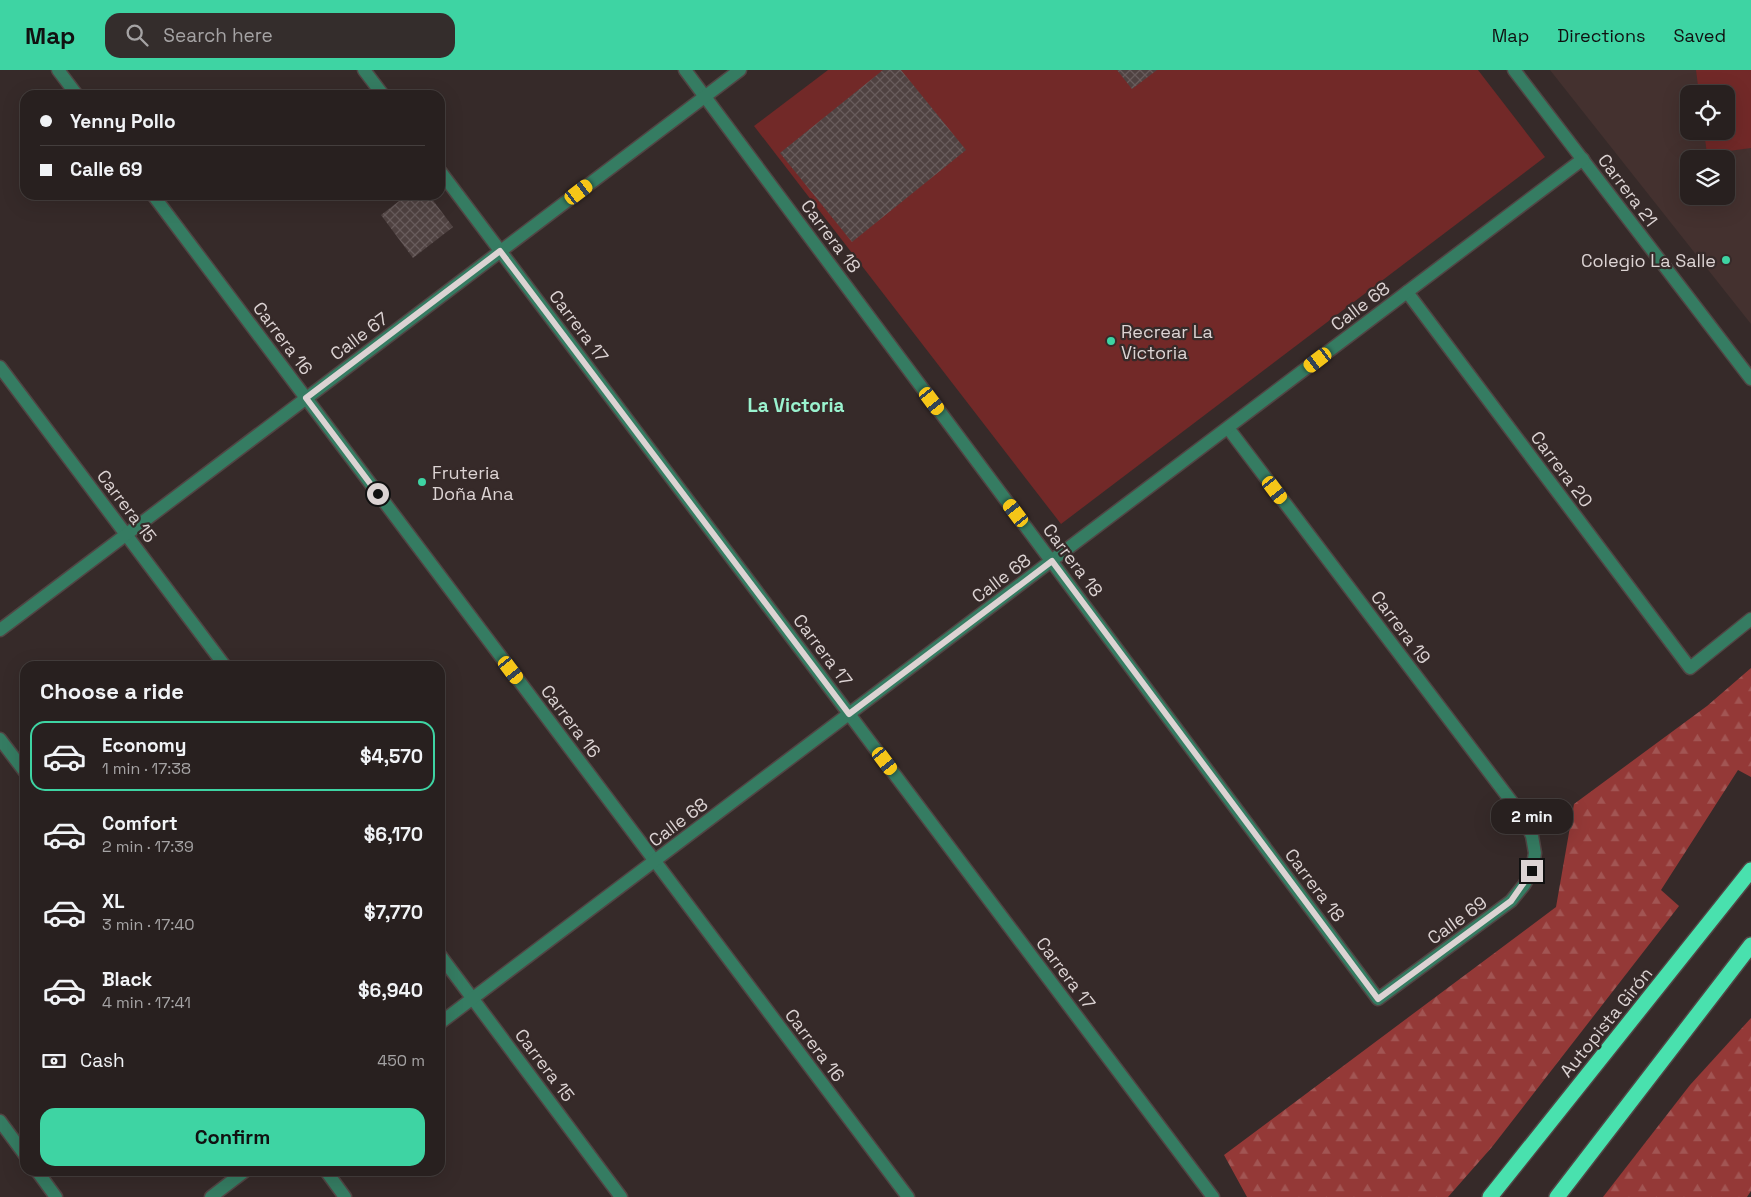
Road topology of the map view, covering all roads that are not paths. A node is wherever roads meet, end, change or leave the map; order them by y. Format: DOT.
graph roads {
  1 [pos="58,70"];
  2 [pos="364,70"];
  3 [pos="685,70"];
  4 [pos="740,70"];
  5 [pos="1514,70"];
  6 [pos="73,90"];
  7 [pos="378,90"];
  8 [pos="705,96"];
  9 [pos="1583,160"];
  10 [pos="445,178"];
  11 [pos="157,200"];
  12 [pos="500,251"];
  13 [pos="1407,292"];
  14 [pos="0,367"];
  15 [pos="1751,379"];
  16 [pos="306,398"];
  17 [pos="1228,428"];
  18 [pos="126,534"];
  19 [pos="1052,561"];
  20 [pos="1751,619"];
  21 [pos="0,630"];
  22 [pos="221,661"];
  23 [pos="849,714"];
  24 [pos="0,739"];
  25 [pos="20,765"];
  26 [pos="1535,853"];
  27 [pos="655,861"];
  28 [pos="1751,870"];
  29 [pos="1751,945"];
  30 [pos="445,962"];
  31 [pos="473,999"];
  32 [pos="1378,999"];
  33 [pos="445,1020"];
  34 [pos="0,1121"];
  35 [pos="20,1148"];
  36 [pos="41,1176"];
  37 [pos="238,1176"];
  38 [pos="330,1176"];
  39 [pos="56,1197"];
  40 [pos="211,1197"];
  41 [pos="345,1197"];
  42 [pos="621,1197"];
  43 [pos="908,1197"];
  44 [pos="1213,1197"];
  45 [pos="1490,1197"];
  46 [pos="1557,1197"];
  1 -- 6 [label="street"];
  2 -- 7 [label="street"];
  3 -- 8 [label="street, Carrera 18"];
  4 -- 8 [label="street, Calle 67"];
  5 -- 9 [label="street, Carrera 21"];
  8 -- 12 [label="street, Calle 67"];
  8 -- 19 [label="street, Carrera 18"];
  9 -- 13 [label="street, Calle 68"];
  9 -- 15 [label="street, Carrera 21"];
  10 -- 12 [label="street, Carrera 17"];
  11 -- 16 [label="street, Carrera 16"];
  12 -- 16 [label="street, Calle 67"];
  12 -- 23 [label="street, Carrera 17"];
  13 -- 17 [label="street, Calle 68"];
  13 -- 20 [label="street, Carrera 20"];
  14 -- 18 [label="street, Carrera 15"];
  16 -- 18 [label="street, Calle 67"];
  16 -- 27 [label="street, Carrera 16"];
  17 -- 19 [label="street, Calle 68"];
  17 -- 26 [label="street, Carrera 19"];
  18 -- 21 [label="street, Calle 67"];
  18 -- 22 [label="street, Carrera 15"];
  19 -- 23 [label="street, Calle 68"];
  19 -- 32 [label="street, Carrera 18"];
  23 -- 27 [label="street, Calle 68"];
  23 -- 44 [label="street, Carrera 17"];
  24 -- 25 [label="street"];
  26 -- 32 [label="street, Calle 69"];
  27 -- 31 [label="street, Calle 68"];
  27 -- 43 [label="street, Carrera 16"];
  28 -- 45 [label="highway, Autopista Girón"];
  29 -- 46 [label="highway"];
  30 -- 31 [label="street, Carrera 15"];
  31 -- 33 [label="street, Calle 68"];
  31 -- 42 [label="street, Carrera 15"];
  34 -- 35 [label="street"];
  36 -- 39 [label="street"];
  37 -- 40 [label="street"];
  38 -- 41 [label="street"];
}
